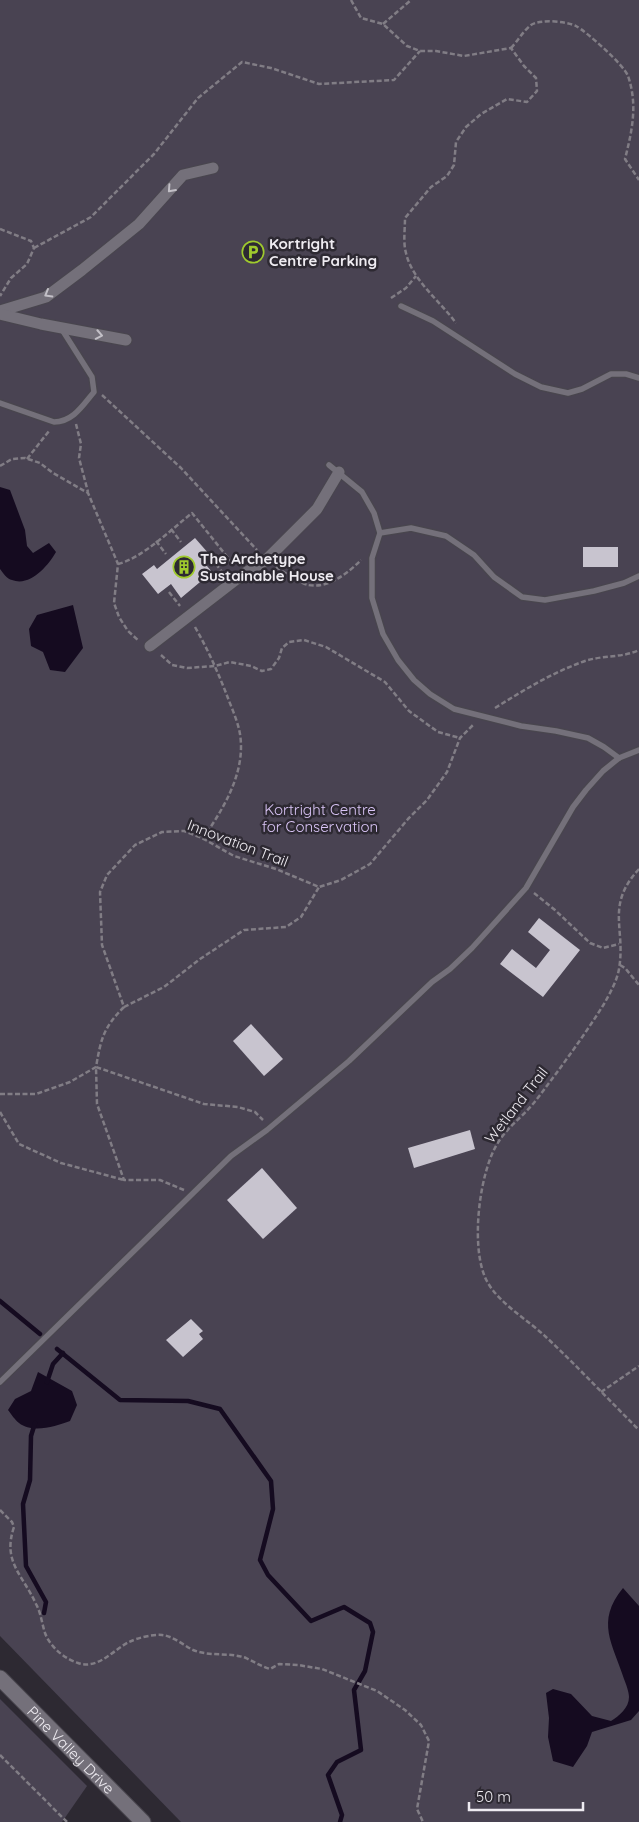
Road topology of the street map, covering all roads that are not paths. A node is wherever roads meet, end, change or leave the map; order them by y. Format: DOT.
graph roads {
  1 [pos="213,168"];
  2 [pos="401,306"];
  3 [pos="0,313"];
  4 [pos="61,328"];
  5 [pos="126,340"];
  6 [pos="639,378"];
  7 [pos="0,403"];
  8 [pos="334,468"];
  9 [pos="380,533"];
  10 [pos="639,576"];
  11 [pos="150,646"];
  12 [pos="639,750"];
  13 [pos="619,758"];
  14 [pos="0,1382"];
  15 [pos="0,1678"];
  16 [pos="142,1822"];
  1 -- 3 [label="street, one-way"];
  2 -- 6 [label="lane"];
  3 -- 4 [label="street"];
  4 -- 5 [label="street, one-way"];
  4 -- 7 [label="lane"];
  8 -- 9 [label="lane"];
  8 -- 11 [label="street"];
  9 -- 10 [label="lane"];
  9 -- 13 [label="lane"];
  12 -- 13 [label="lane"];
  13 -- 14 [label="lane"];
  15 -- 16 [label="street, Pine Valley Drive"];
}
